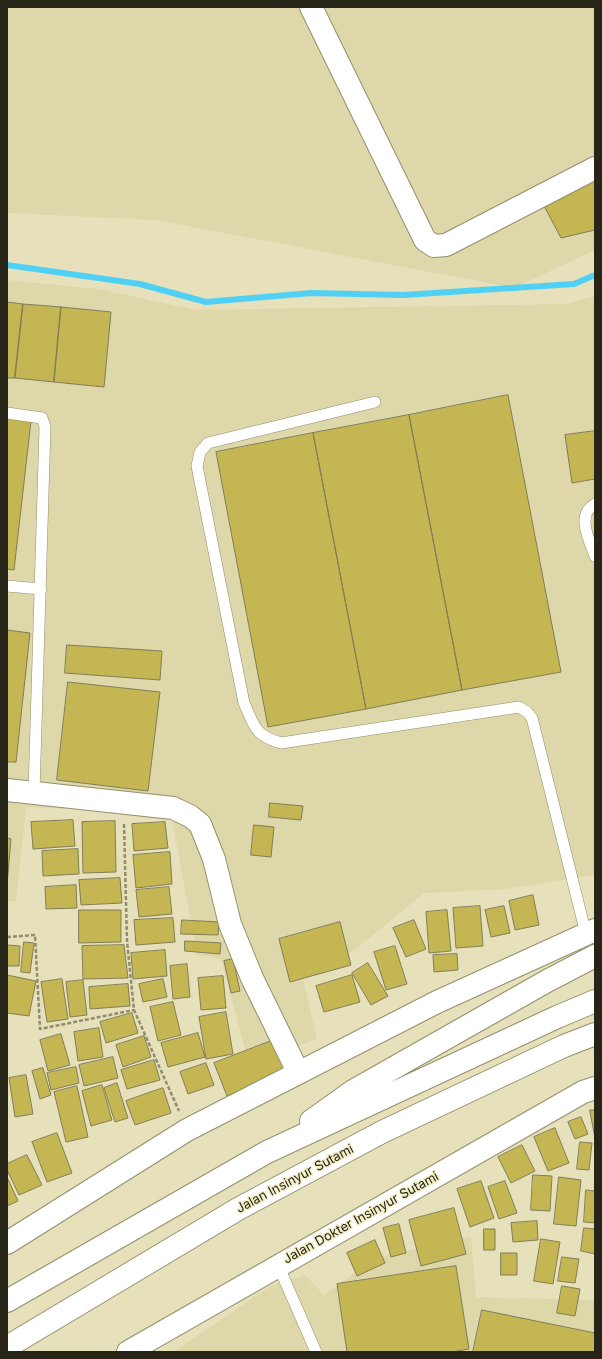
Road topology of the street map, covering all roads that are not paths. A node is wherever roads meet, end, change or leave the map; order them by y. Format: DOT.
graph roads {
  1 [pos="311,7"];
  2 [pos="595,168"];
  3 [pos="375,402"];
  4 [pos="7,413"];
  5 [pos="595,504"];
  6 [pos="595,556"];
  7 [pos="7,586"];
  8 [pos="41,588"];
  9 [pos="7,790"];
  10 [pos="34,792"];
  11 [pos="590,932"];
  12 [pos="595,956"];
  13 [pos="595,1001"];
  14 [pos="595,1034"];
  15 [pos="298,1072"];
  16 [pos="595,1088"];
  17 [pos="267,1152"];
  18 [pos="7,1243"];
  19 [pos="278,1265"];
  20 [pos="7,1301"];
  21 [pos="7,1347"];
  22 [pos="128,1352"];
  23 [pos="316,1352"];
  1 -- 2 [label="main road"];
  3 -- 11 [label="lane"];
  4 -- 8 [label="lane"];
  5 -- 6 [label="lane"];
  7 -- 8 [label="lane"];
  8 -- 10 [label="lane"];
  9 -- 10 [label="main road"];
  10 -- 15 [label="main road"];
  11 -- 15 [label="main road"];
  12 -- 17 [label="main road"];
  13 -- 17 [label="main road"];
  14 -- 21 [label="main road, Jalan Insinyur Sutami"];
  15 -- 18 [label="main road"];
  16 -- 19 [label="main road, Jalan Dokter Insinyur Sutami"];
  17 -- 20 [label="main road"];
  19 -- 22 [label="main road, Jalan Dokter Insinyur Sutami"];
  19 -- 23 [label="lane"];
}
